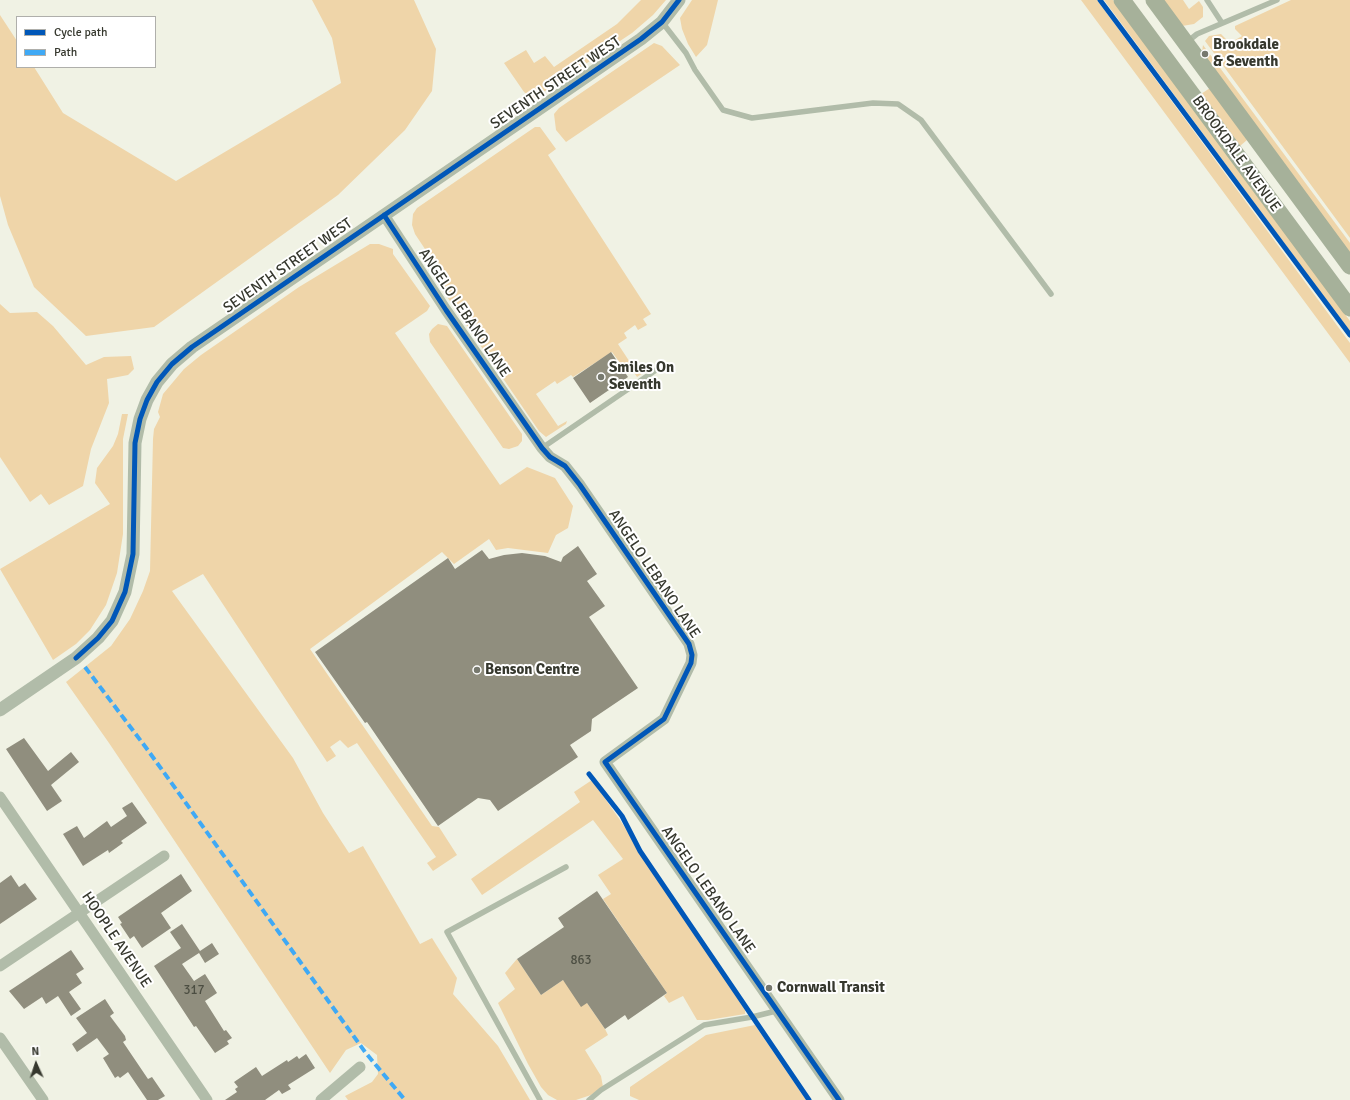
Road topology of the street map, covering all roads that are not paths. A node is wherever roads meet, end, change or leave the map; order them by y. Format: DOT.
graph roads {
  1 [pos="679,0"];
  2 [pos="1122,0"];
  3 [pos="1154,0"];
  4 [pos="1207,0"];
  5 [pos="1277,0"];
  6 [pos="662,22"];
  7 [pos="1222,23"];
  8 [pos="1186,43"];
  9 [pos="384,215"];
  10 [pos="1350,266"];
  11 [pos="1051,294"];
  12 [pos="1350,308"];
  13 [pos="656,370"];
  14 [pos="542,448"];
  15 [pos="0,710"];
  16 [pos="0,797"];
  17 [pos="164,856"];
  18 [pos="566,867"];
  19 [pos="78,912"];
  20 [pos="0,966"];
  21 [pos="776,1011"];
  22 [pos="0,1038"];
  23 [pos="360,1067"];
  24 [pos="43,1100"];
  25 [pos="207,1100"];
  26 [pos="321,1100"];
  27 [pos="540,1100"];
  28 [pos="589,1100"];
  29 [pos="838,1100"];
  1 -- 6 [label="street, SEVENTH STREET WEST"];
  2 -- 12 [label="main road, BROOKDALE AVENUE"];
  3 -- 8 [label="main road, BROOKDALE AVENUE"];
  4 -- 7 [label="lane"];
  5 -- 7 [label="lane"];
  6 -- 9 [label="street, SEVENTH STREET WEST"];
  6 -- 11 [label="lane"];
  7 -- 8 [label="lane"];
  8 -- 10 [label="main road, BROOKDALE AVENUE"];
  9 -- 14 [label="street, ANGELO LEBANO LANE"];
  9 -- 15 [label="street, SEVENTH STREET WEST"];
  13 -- 14 [label="lane"];
  14 -- 21 [label="street, ANGELO LEBANO LANE"];
  16 -- 19 [label="street, HOOPLE AVENUE"];
  17 -- 19 [label="street"];
  18 -- 27 [label="lane"];
  19 -- 20 [label="street"];
  19 -- 25 [label="street, HOOPLE AVENUE"];
  21 -- 28 [label="lane"];
  21 -- 29 [label="street, ANGELO LEBANO LANE"];
  22 -- 24 [label="street"];
  23 -- 26 [label="street"];
}
